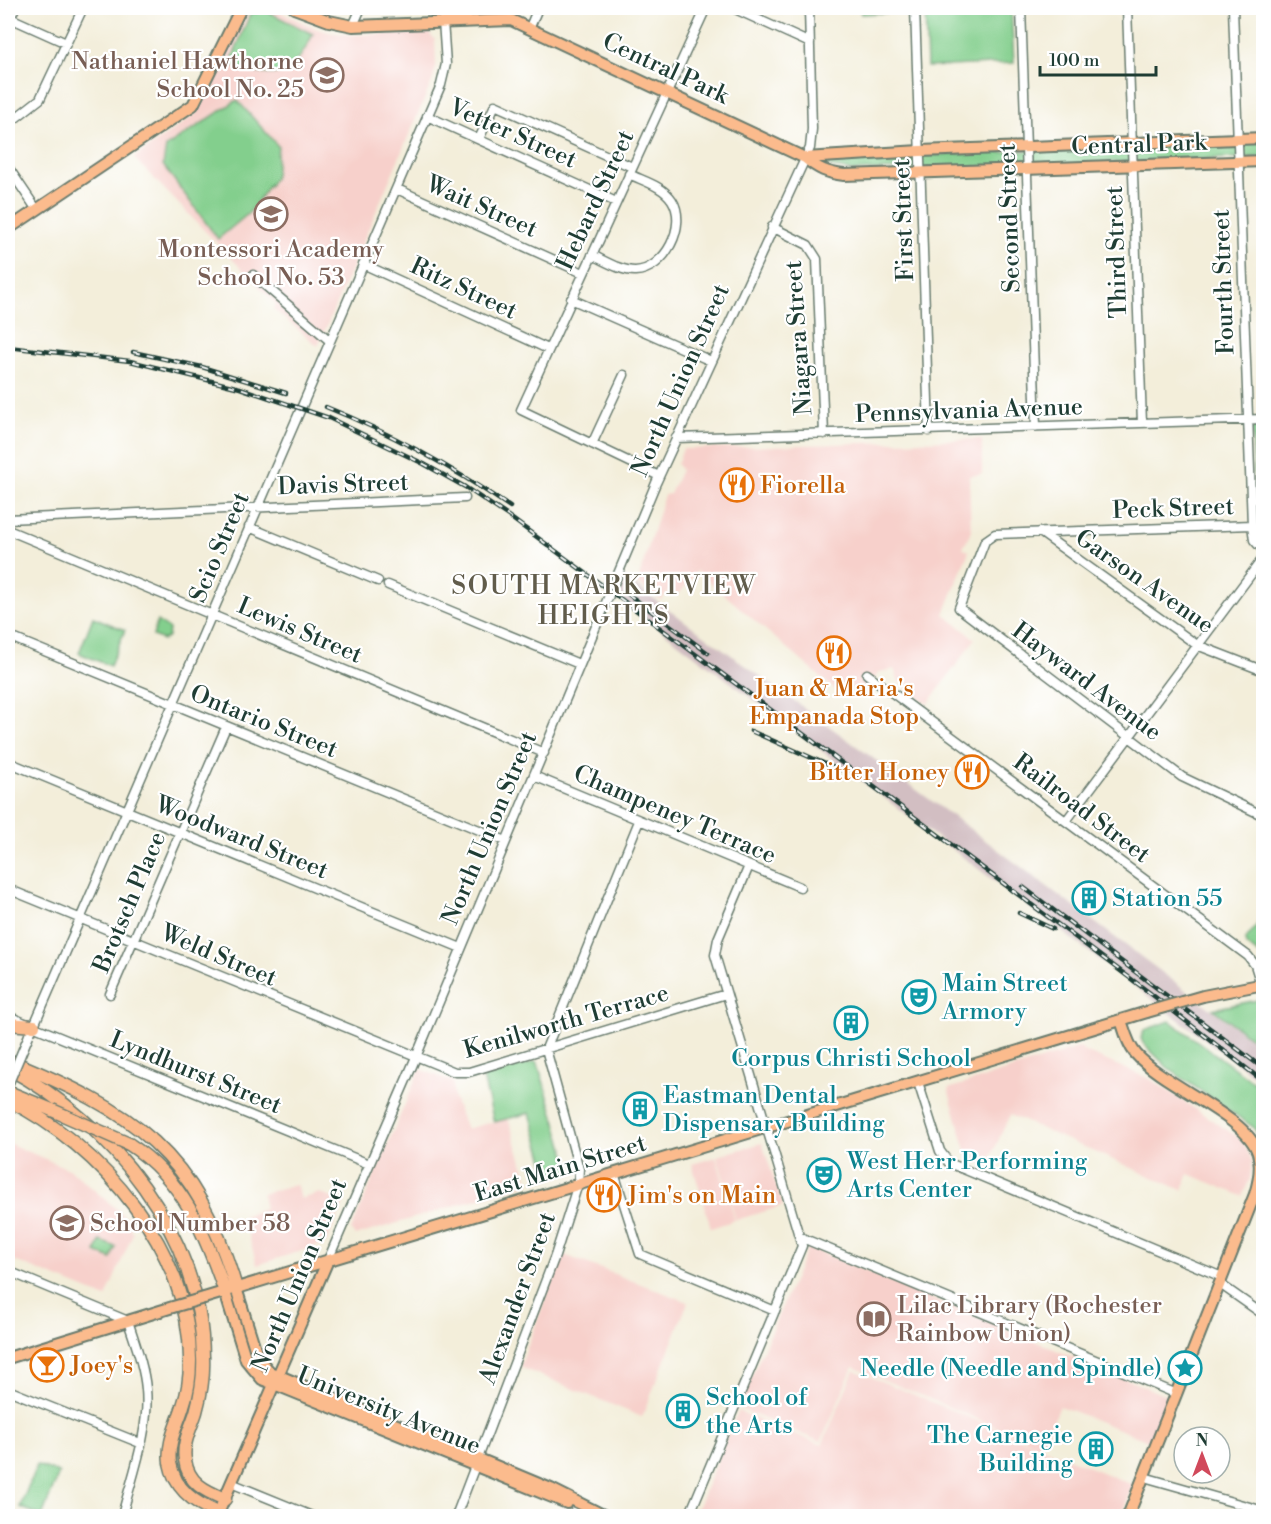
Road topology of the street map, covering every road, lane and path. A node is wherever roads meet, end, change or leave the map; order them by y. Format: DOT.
graph roads {
  1 [pos="15,8"];
  2 [pos="83,8"];
  3 [pos="241,8"];
  4 [pos="294,8"];
  5 [pos="361,8"];
  6 [pos="538,8"];
  7 [pos="706,8"];
  8 [pos="733,8"];
  9 [pos="809,8"];
  10 [pos="915,8"];
  11 [pos="1021,8"];
  12 [pos="1127,8"];
  13 [pos="1233,8"];
  14 [pos="9,18"];
  15 [pos="443,21"];
  16 [pos="353,26"];
  17 [pos="530,27"];
  18 [pos="66,43"];
  19 [pos="810,43"];
  20 [pos="666,91"];
  21 [pos="427,116"];
  22 [pos="8,124"];
  23 [pos="1237,138"];
  24 [pos="1263,138"];
  25 [pos="479,139"];
  26 [pos="1132,144"];
  27 [pos="1026,147"];
  28 [pos="920,151"];
  29 [pos="805,158"];
  30 [pos="1263,161"];
  31 [pos="1238,162"];
  32 [pos="1133,166"];
  33 [pos="8,167"];
  34 [pos="1027,169"];
  35 [pos="630,171"];
  36 [pos="921,172"];
  37 [pos="397,189"];
  38 [pos="616,202"];
  39 [pos="37,210"];
  40 [pos="772,227"];
  41 [pos="8,230"];
  42 [pos="591,255"];
  43 [pos="363,264"];
  44 [pos="583,273"];
  45 [pos="253,275"];
  46 [pos="570,299"];
  47 [pos="330,341"];
  48 [pos="548,349"];
  49 [pos="711,361"];
  50 [pos="624,375"];
  51 [pos="1247,419"];
  52 [pos="1263,419"];
  53 [pos="1142,423"];
  54 [pos="1036,427"];
  55 [pos="929,430"];
  56 [pos="824,434"];
  57 [pos="676,438"];
  58 [pos="592,444"];
  59 [pos="659,476"];
  60 [pos="465,498"];
  61 [pos="258,507"];
  62 [pos="8,519"];
  63 [pos="1252,525"];
  64 [pos="249,527"];
  65 [pos="8,530"];
  66 [pos="1040,532"];
  67 [pos="989,537"];
  68 [pos="1263,551"];
  69 [pos="1263,557"];
  70 [pos="378,581"];
  71 [pos="388,585"];
  72 [pos="211,615"];
  73 [pos="8,636"];
  74 [pos="1197,645"];
  75 [pos="579,664"];
  76 [pos="1263,671"];
  77 [pos="867,674"];
  78 [pos="172,704"];
  79 [pos="226,727"];
  80 [pos="1129,737"];
  81 [pos="544,753"];
  82 [pos="8,762"];
  83 [pos="534,776"];
  84 [pos="127,811"];
  85 [pos="1263,816"];
  86 [pos="639,821"];
  87 [pos="1066,821"];
  88 [pos="180,832"];
  89 [pos="506,841"];
  90 [pos="749,866"];
  91 [pos="800,887"];
  92 [pos="8,889"];
  93 [pos="81,919"];
  94 [pos="133,940"];
  95 [pos="461,948"];
  96 [pos="1262,984"];
  97 [pos="110,994"];
  98 [pos="726,994"];
  99 [pos="8,1016"];
  100 [pos="1121,1020"];
  101 [pos="8,1024"];
  102 [pos="32,1031"];
  103 [pos="546,1049"];
  104 [pos="416,1057"];
  105 [pos="8,1060"];
  106 [pos="8,1068"];
  107 [pos="918,1082"];
  108 [pos="8,1085"];
  109 [pos="8,1092"];
  110 [pos="8,1100"];
  111 [pos="766,1127"];
  112 [pos="369,1164"];
  113 [pos="614,1173"];
  114 [pos="578,1184"];
  115 [pos="1260,1193"];
  116 [pos="800,1237"];
  117 [pos="328,1260"];
  118 [pos="8,1271"];
  119 [pos="1221,1281"];
  120 [pos="230,1290"];
  121 [pos="775,1311"];
  122 [pos="1263,1316"];
  123 [pos="128,1322"];
  124 [pos="8,1358"];
  125 [pos="276,1381"];
  126 [pos="8,1390"];
  127 [pos="1177,1394"];
  128 [pos="140,1443"];
  129 [pos="476,1463"];
  130 [pos="1144,1477"];
  131 [pos="231,1484"];
  132 [pos="225,1499"];
  133 [pos="1245,1506"];
  134 [pos="1263,1511"];
  135 [pos="8,1514"];
  136 [pos="218,1515"];
  137 [pos="14,1516"];
  138 [pos="122,1516"];
  139 [pos="312,1516"];
  140 [pos="456,1516"];
  141 [pos="605,1516"];
  142 [pos="689,1516"];
  143 [pos="1128,1516"];
  144 [pos="1241,1516"];
  1 -- 14 [label="street"];
  2 -- 18 [label="street"];
  3 -- 39 [label="main road"];
  4 -- 16 [label="main road, Central Park"];
  5 -- 16 [label="street"];
  6 -- 17 [label="street"];
  7 -- 20 [label="street, Hebard Street"];
  8 -- 19 [label="street"];
  9 -- 19 [label="street"];
  10 -- 28 [label="street, First Street"];
  11 -- 27 [label="street, Second Street"];
  12 -- 26 [label="street, Third Street"];
  13 -- 23 [label="street, Fourth Street"];
  14 -- 18 [label="street"];
  15 -- 16 [label="main road, Central Park"];
  15 -- 17 [label="main road, Central Park"];
  15 -- 21 [label="street, Scio Street"];
  17 -- 20 [label="main road, Central Park"];
  18 -- 22 [label="street"];
  19 -- 29 [label="street"];
  20 -- 29 [label="main road, Central Park"];
  20 -- 35 [label="street, Hebard Street"];
  21 -- 25 [label="street, Vetter Street"];
  21 -- 37 [label="street, Scio Street"];
  23 -- 24 [label="main road, Central Park"];
  23 -- 26 [label="main road, Central Park"];
  23 -- 31 [label="street, Fourth Street"];
  25 -- 35 [label="street"];
  25 -- 38 [label="street, Vetter Street"];
  26 -- 27 [label="main road, Central Park"];
  26 -- 32 [label="street, Third Street"];
  27 -- 28 [label="main road, Central Park"];
  27 -- 34 [label="street, Second Street"];
  28 -- 29 [label="main road, Central Park"];
  28 -- 36 [label="street, First Street"];
  29 -- 36 [label="main road, Central Park"];
  29 -- 40 [label="street, North Union Street"];
  30 -- 31 [label="main road, Central Park"];
  31 -- 32 [label="main road, Central Park"];
  31 -- 51 [label="street, Fourth Street"];
  32 -- 34 [label="main road, Central Park"];
  32 -- 53 [label="street, Third Street"];
  33 -- 39 [label="street"];
  34 -- 36 [label="main road, Central Park"];
  34 -- 54 [label="street, Second Street"];
  35 -- 38 [label="street, Hebard Street"];
  35 -- 42 [label="street"];
  36 -- 55 [label="street, First Street"];
  37 -- 43 [label="street, Scio Street"];
  37 -- 44 [label="street, Wait Street"];
  38 -- 42 [label="street, Hebard Street"];
  39 -- 41 [label="main road"];
  40 -- 49 [label="street, North Union Street"];
  40 -- 56 [label="street, Niagara Street"];
  42 -- 44 [label="street, Hebard Street"];
  43 -- 47 [label="street, Scio Street"];
  43 -- 48 [label="street, Ritz Street"];
  44 -- 46 [label="street, Hebard Street"];
  45 -- 47 [label="street"];
  46 -- 48 [label="street, Hebard Street"];
  46 -- 49 [label="street"];
  47 -- 61 [label="street, Scio Street"];
  48 -- 58 [label="street, Hebard Street"];
  49 -- 57 [label="street, North Union Street"];
  50 -- 58 [label="street"];
  51 -- 52 [label="street, Pennsylvania Avenue"];
  51 -- 53 [label="street, Pennsylvania Avenue"];
  51 -- 63 [label="street, Fourth Street"];
  53 -- 54 [label="street, Pennsylvania Avenue"];
  54 -- 55 [label="street, Pennsylvania Avenue"];
  55 -- 56 [label="street, Pennsylvania Avenue"];
  56 -- 57 [label="street, Pennsylvania Avenue"];
  57 -- 59 [label="street, North Union Street"];
  58 -- 59 [label="street"];
  59 -- 75 [label="street, North Union Street"];
  60 -- 61 [label="street, Davis Street"];
  61 -- 62 [label="street, Davis Street"];
  61 -- 64 [label="street, Scio Street"];
  63 -- 66 [label="street, Peck Street"];
  63 -- 68 [label="street, Fourth Street"];
  64 -- 70 [label="street"];
  64 -- 72 [label="street, Scio Street"];
  65 -- 72 [label="street, Lewis Street"];
  66 -- 67 [label="street, Peck Street"];
  66 -- 74 [label="street, Garson Avenue"];
  67 -- 80 [label="street, Hayward Avenue"];
  69 -- 74 [label="street"];
  71 -- 75 [label="street"];
  72 -- 78 [label="street, Scio Street"];
  72 -- 81 [label="street, Lewis Street"];
  73 -- 78 [label="street, Ontario Street"];
  74 -- 76 [label="street, Garson Avenue"];
  74 -- 80 [label="street"];
  75 -- 81 [label="street, North Union Street"];
  77 -- 87 [label="street, Railroad Street"];
  78 -- 79 [label="street, Ontario Street"];
  78 -- 84 [label="street, Scio Street"];
  79 -- 88 [label="street, Brotsch Place"];
  79 -- 89 [label="street, Ontario Street"];
  80 -- 85 [label="street, Hayward Avenue"];
  80 -- 87 [label="street"];
  81 -- 83 [label="street, North Union Street"];
  82 -- 84 [label="street, Woodward Street"];
  83 -- 86 [label="street, Champeney Terrace"];
  83 -- 89 [label="street, North Union Street"];
  84 -- 88 [label="street, Woodward Street"];
  84 -- 93 [label="street, Scio Street"];
  86 -- 90 [label="street, Champeney Terrace"];
  86 -- 103 [label="street"];
  87 -- 96 [label="street, Railroad Street"];
  88 -- 94 [label="street, Brotsch Place"];
  88 -- 95 [label="street, Woodward Street"];
  89 -- 95 [label="street, North Union Street"];
  90 -- 91 [label="street, Champeney Terrace"];
  90 -- 98 [label="street"];
  92 -- 93 [label="street, Weld Street"];
  93 -- 94 [label="street, Weld Street"];
  93 -- 102 [label="street, Scio Street"];
  94 -- 97 [label="street, Brotsch Place"];
  94 -- 104 [label="street, Weld Street"];
  95 -- 104 [label="street, North Union Street"];
  96 -- 100 [label="main road, East Main Street, bridge"];
  98 -- 103 [label="street, Kenilworth Terrace"];
  98 -- 111 [label="street"];
  99 -- 102 [label="street, Lyndhurst Street"];
  100 -- 107 [label="main road, East Main Street"];
  100 -- 115 [label="main road"];
  101 -- 102 [label="highway"];
  102 -- 108 [label="street, Scio Street, bridge"];
  102 -- 112 [label="street, Lyndhurst Street"];
  103 -- 104 [label="street, Kenilworth Terrace"];
  103 -- 114 [label="street, Alexander Street"];
  104 -- 112 [label="street, North Union Street"];
  105 -- 120 [label="highway"];
  106 -- 132 [label="highway"];
  107 -- 111 [label="main road, East Main Street"];
  107 -- 119 [label="street"];
  109 -- 120 [label="highway, bridge"];
  110 -- 136 [label="highway"];
  111 -- 113 [label="main road, East Main Street"];
  111 -- 116 [label="street"];
  112 -- 117 [label="street, North Union Street"];
  113 -- 114 [label="main road, East Main Street"];
  113 -- 121 [label="street"];
  114 -- 117 [label="main road, East Main Street"];
  114 -- 129 [label="street, Alexander Street"];
  115 -- 119 [label="main road"];
  116 -- 121 [label="street"];
  116 -- 127 [label="street"];
  117 -- 120 [label="main road, East Main Street"];
  117 -- 125 [label="main road, North Union Street"];
  118 -- 123 [label="street"];
  119 -- 122 [label="street"];
  119 -- 127 [label="main road"];
  120 -- 123 [label="main road, East Main Street, bridge"];
  120 -- 125 [label="main road, University Avenue"];
  121 -- 142 [label="street"];
  123 -- 124 [label="main road, East Main Street"];
  123 -- 128 [label="street"];
  125 -- 129 [label="main road, University Avenue"];
  125 -- 131 [label="main road, North Union Street"];
  126 -- 128 [label="street"];
  127 -- 130 [label="main road"];
  128 -- 138 [label="street"];
  129 -- 140 [label="street, Alexander Street"];
  129 -- 141 [label="main road, University Avenue"];
  130 -- 133 [label="street"];
  130 -- 143 [label="main road"];
  131 -- 132 [label="main road, North Union Street"];
  131 -- 139 [label="street"];
  132 -- 136 [label="main road, North Union Street"];
  133 -- 134 [label="street"];
  133 -- 144 [label="street"];
  135 -- 137 [label="street"];
}
